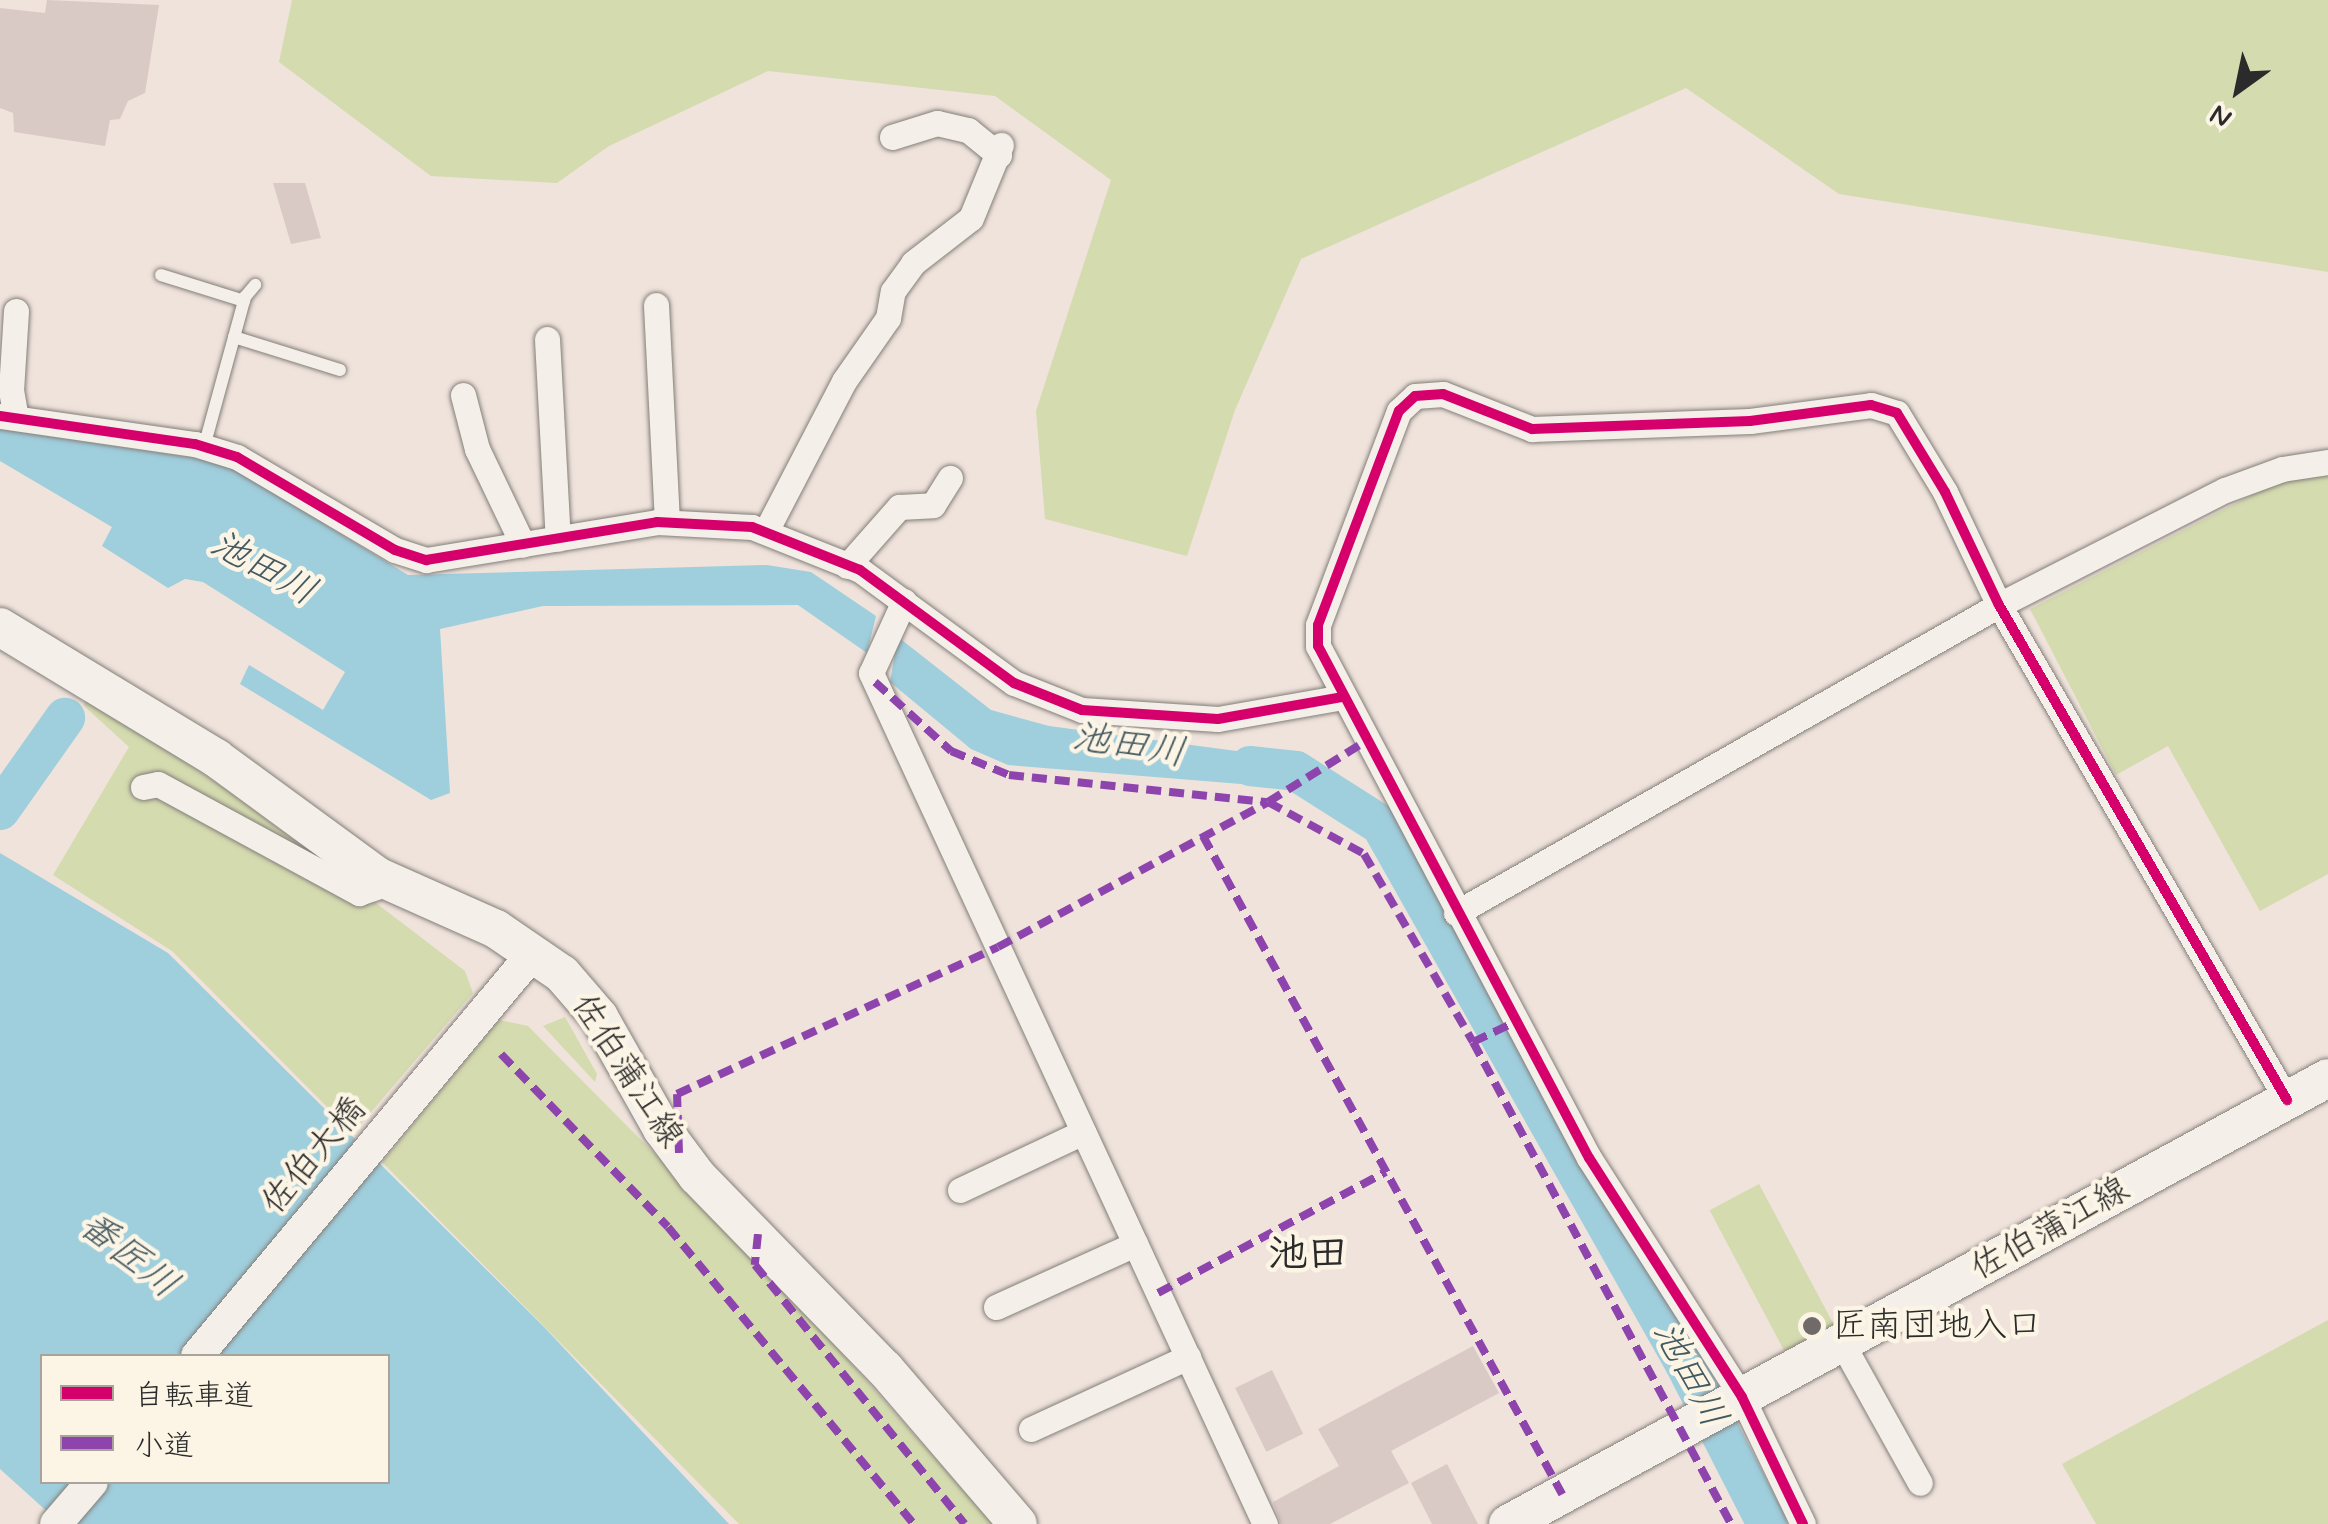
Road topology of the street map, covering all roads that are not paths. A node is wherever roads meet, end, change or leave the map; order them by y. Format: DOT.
graph roads {
  1 [pos="892,137"];
  2 [pos="162,275"];
  3 [pos="255,285"];
  4 [pos="244,301"];
  5 [pos="656,306"];
  6 [pos="16,311"];
  7 [pos="234,336"];
  8 [pos="547,339"];
  9 [pos="340,370"];
  10 [pos="462,395"];
  11 [pos="8,417"];
  12 [pos="204,447"];
  13 [pos="2328,462"];
  14 [pos="950,478"];
  15 [pos="667,522"];
  16 [pos="766,531"];
  17 [pos="558,539"];
  18 [pos="523,545"];
  19 [pos="847,566"];
  20 [pos="903,602"];
  21 [pos="1999,605"];
  22 [pos="0,627"];
  23 [pos="1343,696"];
  24 [pos="142,787"];
  25 [pos="388,883"];
  26 [pos="1456,913"];
  27 [pos="534,952"];
  28 [pos="2328,1078"];
  29 [pos="2288,1100"];
  30 [pos="1083,1132"];
  31 [pos="960,1190"];
  32 [pos="1135,1244"];
  33 [pos="996,1307"];
  34 [pos="1842,1342"];
  35 [pos="199,1354"];
  36 [pos="1188,1357"];
  37 [pos="1734,1401"];
  38 [pos="1031,1429"];
  39 [pos="1920,1483"];
  40 [pos="90,1484"];
  41 [pos="56,1524"];
  42 [pos="1018,1524"];
  43 [pos="1264,1524"];
  44 [pos="1508,1524"];
  45 [pos="1803,1524"];
  1 -- 16 [label="street"];
  2 -- 4 [label="lane"];
  3 -- 4 [label="lane"];
  4 -- 7 [label="lane"];
  5 -- 15 [label="street"];
  6 -- 11 [label="street"];
  7 -- 9 [label="lane"];
  7 -- 12 [label="lane"];
  8 -- 17 [label="street"];
  10 -- 18 [label="street"];
  11 -- 12 [label="street"];
  12 -- 18 [label="street"];
  13 -- 21 [label="street"];
  14 -- 19 [label="street"];
  15 -- 16 [label="street"];
  15 -- 17 [label="street"];
  16 -- 19 [label="street"];
  17 -- 18 [label="street"];
  19 -- 20 [label="street"];
  20 -- 23 [label="street"];
  20 -- 30 [label="street"];
  21 -- 23 [label="street"];
  21 -- 26 [label="street"];
  21 -- 29 [label="street"];
  22 -- 25 [label="main road, 佐伯蒲江線"];
  23 -- 26 [label="street"];
  24 -- 25 [label="street"];
  25 -- 27 [label="main road, 佐伯蒲江線"];
  26 -- 37 [label="street"];
  27 -- 35 [label="street, 佐伯大橋"];
  27 -- 42 [label="main road, 佐伯蒲江線"];
  28 -- 29 [label="main road, 佐伯蒲江線"];
  29 -- 34 [label="main road, 佐伯蒲江線"];
  30 -- 31 [label="street"];
  30 -- 32 [label="street"];
  32 -- 33 [label="street"];
  32 -- 36 [label="street"];
  34 -- 37 [label="main road, 佐伯蒲江線"];
  34 -- 39 [label="street"];
  36 -- 38 [label="street"];
  36 -- 43 [label="street"];
  37 -- 44 [label="main road, 佐伯蒲江線"];
  37 -- 45 [label="street"];
  40 -- 41 [label="street"];
}
